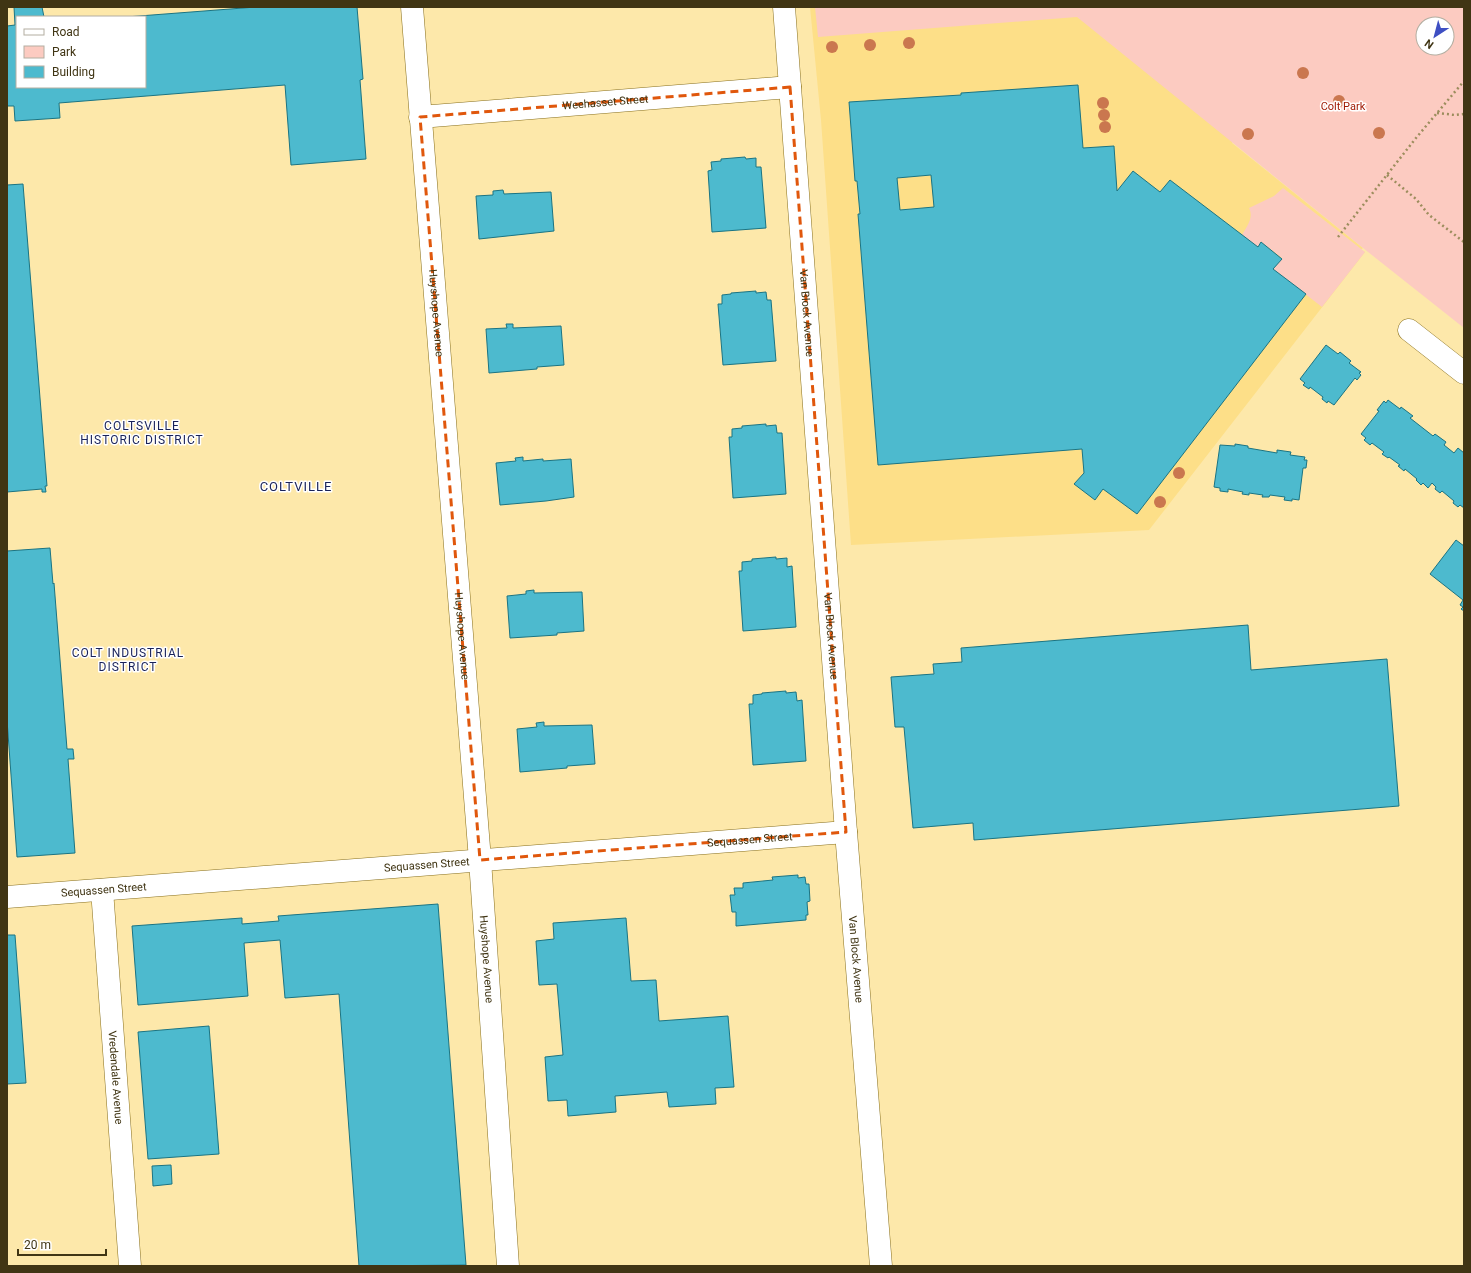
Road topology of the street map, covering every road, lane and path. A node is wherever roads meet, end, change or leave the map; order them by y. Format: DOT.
graph roads {
  1 [pos="412,7"];
  2 [pos="784,7"];
  3 [pos="1464,81"];
  4 [pos="790,87"];
  5 [pos="1437,113"];
  6 [pos="1464,114"];
  7 [pos="420,117"];
  8 [pos="1387,175"];
  9 [pos="1338,237"];
  10 [pos="1464,242"];
  11 [pos="1409,330"];
  12 [pos="1464,373"];
  13 [pos="846,832"];
  14 [pos="480,860"];
  15 [pos="102,890"];
  16 [pos="7,897"];
  17 [pos="130,1266"];
  18 [pos="508,1266"];
  19 [pos="881,1266"];
  1 -- 7 [label="street, Huyshope Avenue"];
  2 -- 4 [label="street, Van Block Avenue"];
  3 -- 5 [label="path"];
  4 -- 7 [label="street, Weehasset Street"];
  4 -- 13 [label="street, Van Block Avenue"];
  5 -- 6 [label="path"];
  5 -- 8 [label="path"];
  7 -- 14 [label="street, Huyshope Avenue"];
  8 -- 9 [label="path"];
  8 -- 10 [label="path"];
  11 -- 12 [label="street"];
  13 -- 14 [label="street, Sequassen Street"];
  13 -- 19 [label="street, Van Block Avenue"];
  14 -- 15 [label="street, Sequassen Street"];
  14 -- 18 [label="street, Huyshope Avenue"];
  15 -- 16 [label="street, Sequassen Street"];
  15 -- 17 [label="street, Vredendale Avenue"];
}
